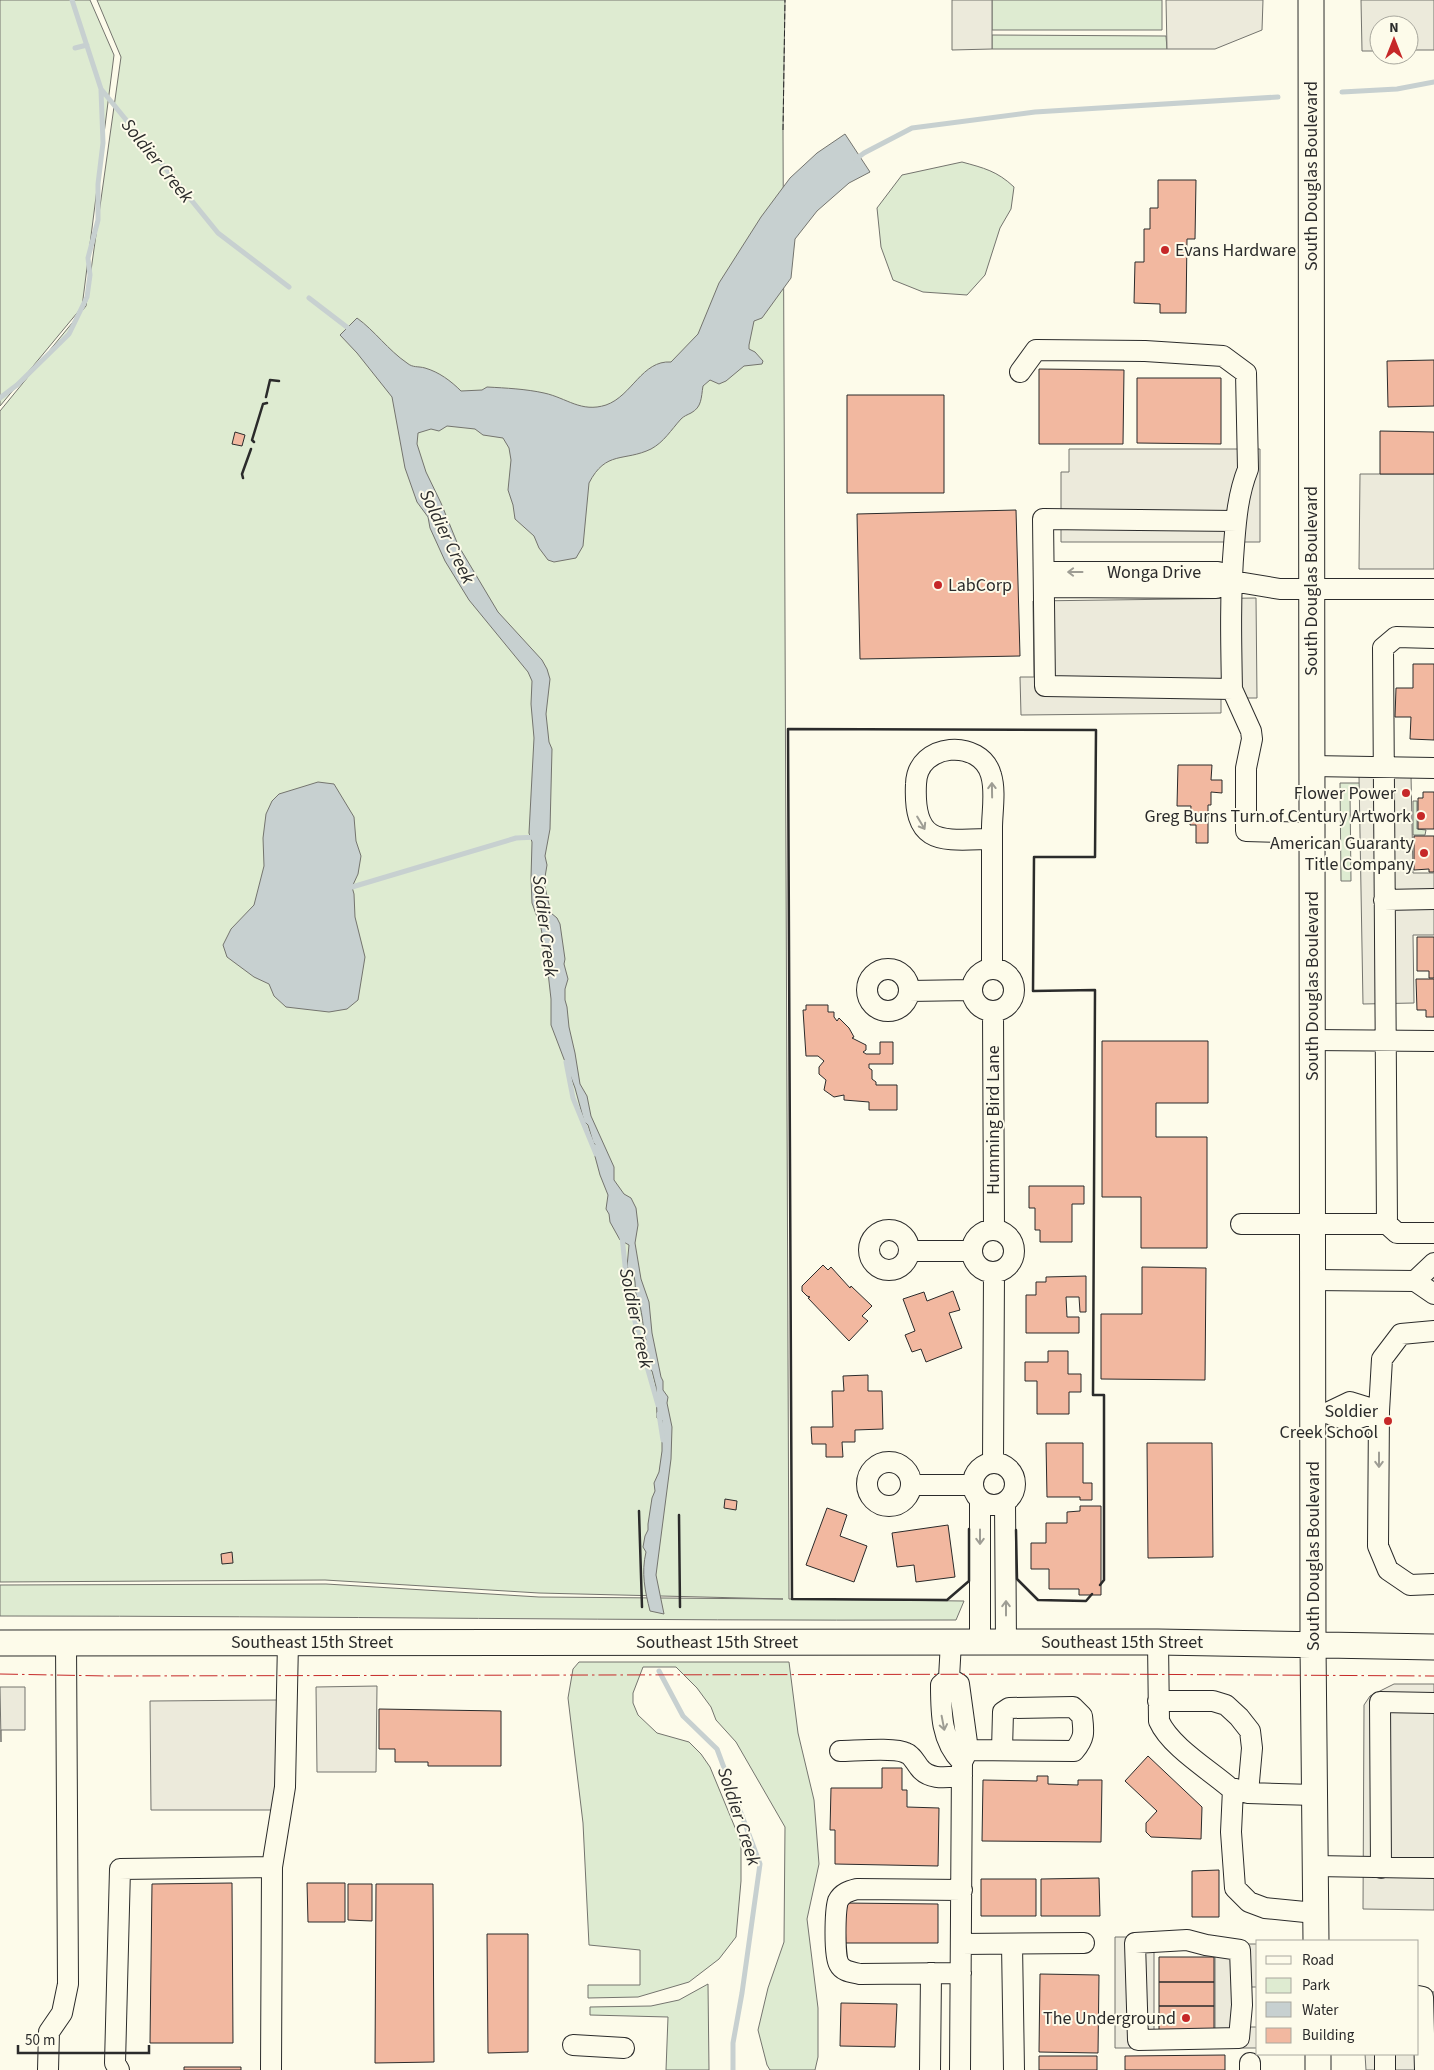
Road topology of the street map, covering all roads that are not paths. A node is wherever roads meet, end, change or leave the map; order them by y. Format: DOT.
graph roads {
  1 [pos="1311,0"];
  2 [pos="1020,372"];
  3 [pos="1236,521"];
  4 [pos="1044,580"];
  5 [pos="1229,580"];
  6 [pos="1312,588"];
  7 [pos="1434,589"];
  8 [pos="1434,638"];
  9 [pos="1232,689"];
  10 [pos="1311,766"];
  11 [pos="1383,766"];
  12 [pos="1434,768"];
  13 [pos="1311,834"];
  14 [pos="992,839"];
  15 [pos="1434,899"];
  16 [pos="1384,900"];
  17 [pos="992,969"];
  18 [pos="972,990"];
  19 [pos="910,991"];
  20 [pos="993,1011"];
  21 [pos="1385,1039"];
  22 [pos="1312,1040"];
  23 [pos="1434,1041"];
  24 [pos="1241,1224"];
  25 [pos="1313,1224"];
  26 [pos="1387,1224"];
  27 [pos="994,1230"];
  28 [pos="1434,1234"];
  29 [pos="909,1251"];
  30 [pos="972,1251"];
  31 [pos="1434,1263"];
  32 [pos="994,1272"];
  33 [pos="1313,1280"];
  34 [pos="1415,1280"];
  35 [pos="1434,1294"];
  36 [pos="1434,1331"];
  37 [pos="1379,1411"];
  38 [pos="1320,1413"];
  39 [pos="993,1463"];
  40 [pos="911,1485"];
  41 [pos="976,1493"];
  42 [pos="1006,1502"];
  43 [pos="980,1574"];
  44 [pos="1006,1574"];
  45 [pos="1434,1584"];
  46 [pos="66,1642"];
  47 [pos="288,1642"];
  48 [pos="951,1642"];
  49 [pos="980,1642"];
  50 [pos="1006,1642"];
  51 [pos="1158,1642"];
  52 [pos="0,1643"];
  53 [pos="1313,1645"];
  54 [pos="1434,1646"];
  55 [pos="1158,1701"];
  56 [pos="1434,1703"];
  57 [pos="1002,1750"];
  58 [pos="840,1751"];
  59 [pos="964,1763"];
  60 [pos="1240,1791"];
  61 [pos="1314,1795"];
  62 [pos="1315,1866"];
  63 [pos="272,1867"];
  64 [pos="1381,1868"];
  65 [pos="1434,1868"];
  66 [pos="962,1890"];
  67 [pos="1316,1913"];
  68 [pos="1316,1940"];
  69 [pos="1084,1943"];
  70 [pos="961,1944"];
  71 [pos="1012,1944"];
  72 [pos="931,1973"];
  73 [pos="961,1973"];
  74 [pos="1419,1996"];
  75 [pos="1250,2005"];
  76 [pos="573,2044"];
  77 [pos="624,2048"];
  78 [pos="1318,2055"];
  79 [pos="1385,2055"];
  80 [pos="48,2070"];
  81 [pos="119,2070"];
  82 [pos="271,2070"];
  83 [pos="930,2070"];
  84 [pos="960,2070"];
  85 [pos="1014,2070"];
  86 [pos="1318,2070"];
  87 [pos="1385,2070"];
  88 [pos="1425,2070"];
  1 -- 6 [label="main road, South Douglas Boulevard"];
  2 -- 3 [label="street"];
  3 -- 4 [label="street"];
  3 -- 5 [label="street"];
  4 -- 5 [label="street, Wonga Drive"];
  4 -- 9 [label="street"];
  5 -- 6 [label="street"];
  5 -- 9 [label="street"];
  6 -- 7 [label="street"];
  6 -- 10 [label="main road, South Douglas Boulevard"];
  8 -- 11 [label="street"];
  9 -- 13 [label="street"];
  10 -- 11 [label="street"];
  10 -- 13 [label="main road, South Douglas Boulevard"];
  11 -- 12 [label="street"];
  11 -- 16 [label="street"];
  13 -- 22 [label="main road, South Douglas Boulevard"];
  14 -- 14 [label="street, one-way"];
  14 -- 17 [label="street"];
  15 -- 16 [label="street"];
  16 -- 21 [label="street"];
  17 -- 18 [label="street"];
  17 -- 20 [label="street"];
  18 -- 19 [label="street"];
  18 -- 20 [label="street"];
  20 -- 27 [label="street, Humming Bird Lane"];
  21 -- 22 [label="street"];
  21 -- 23 [label="street"];
  21 -- 26 [label="street"];
  22 -- 25 [label="main road, South Douglas Boulevard"];
  24 -- 25 [label="street"];
  25 -- 26 [label="street"];
  25 -- 33 [label="main road, South Douglas Boulevard"];
  26 -- 28 [label="street"];
  27 -- 30 [label="street"];
  27 -- 32 [label="street"];
  29 -- 30 [label="street"];
  30 -- 32 [label="street"];
  31 -- 34 [label="street"];
  32 -- 39 [label="street"];
  33 -- 34 [label="street"];
  33 -- 38 [label="main road, South Douglas Boulevard"];
  34 -- 35 [label="street"];
  36 -- 37 [label="street"];
  37 -- 38 [label="street"];
  37 -- 45 [label="street, one-way"];
  38 -- 53 [label="main road, South Douglas Boulevard"];
  39 -- 41 [label="street"];
  39 -- 42 [label="street"];
  40 -- 41 [label="street"];
  41 -- 42 [label="street"];
  41 -- 43 [label="street, one-way"];
  42 -- 44 [label="street"];
  43 -- 44 [label="street"];
  43 -- 49 [label="street"];
  50 -- 44 [label="street, one-way"];
  46 -- 47 [label="main road, Southeast 15th Street"];
  46 -- 52 [label="main road, Southeast 15th Street"];
  46 -- 80 [label="street"];
  47 -- 48 [label="main road, Southeast 15th Street"];
  47 -- 63 [label="street"];
  48 -- 49 [label="main road, Southeast 15th Street"];
  48 -- 59 [label="street"];
  49 -- 50 [label="main road, Southeast 15th Street"];
  50 -- 51 [label="main road, Southeast 15th Street"];
  51 -- 53 [label="main road, Southeast 15th Street"];
  51 -- 55 [label="street"];
  53 -- 54 [label="main road, Southeast 15th Street"];
  53 -- 61 [label="main road, South Douglas Boulevard"];
  55 -- 60 [label="street"];
  55 -- 60 [label="street"];
  56 -- 64 [label="street"];
  57 -- 59 [label="street"];
  58 -- 59 [label="street"];
  59 -- 66 [label="street"];
  60 -- 61 [label="street"];
  60 -- 67 [label="street"];
  61 -- 62 [label="main road, South Douglas Boulevard"];
  62 -- 64 [label="street"];
  62 -- 67 [label="main road, South Douglas Boulevard"];
  63 -- 81 [label="street"];
  63 -- 82 [label="street"];
  64 -- 65 [label="street"];
  66 -- 70 [label="street"];
  66 -- 72 [label="street"];
  67 -- 68 [label="main road, South Douglas Boulevard"];
  69 -- 71 [label="street"];
  70 -- 71 [label="street"];
  70 -- 73 [label="street"];
  71 -- 85 [label="street"];
  72 -- 73 [label="street"];
  72 -- 83 [label="street"];
  73 -- 84 [label="street"];
  74 -- 88 [label="street"];
  75 -- 75 [label="street"];
  76 -- 77 [label="street"];
  78 -- 86 [label="main road"];
  79 -- 87 [label="street"];
}
